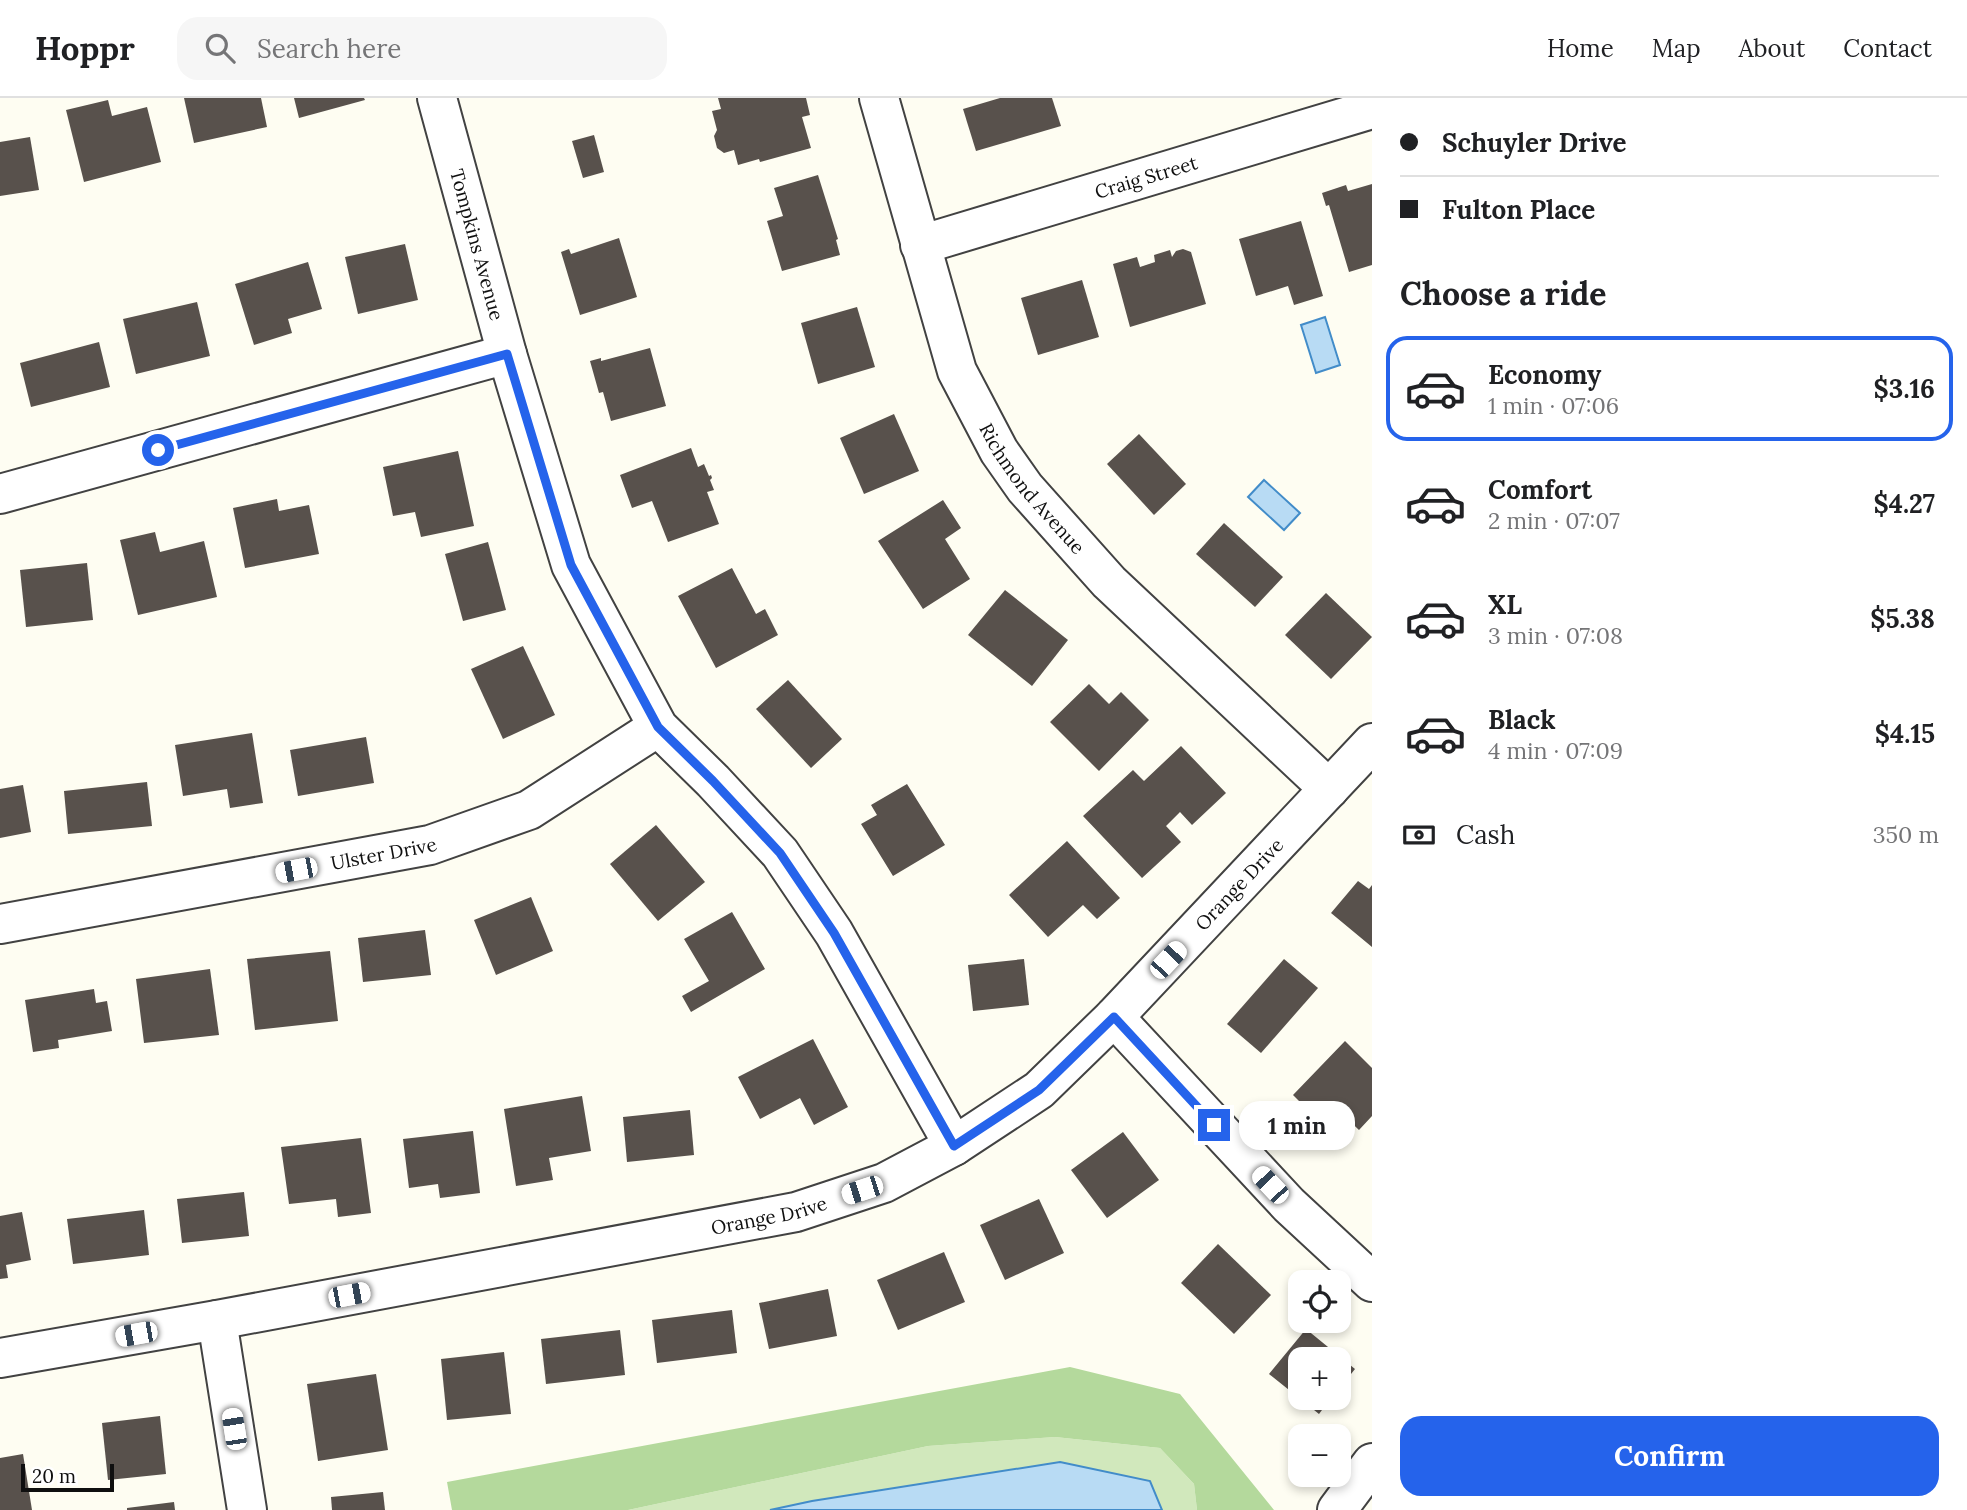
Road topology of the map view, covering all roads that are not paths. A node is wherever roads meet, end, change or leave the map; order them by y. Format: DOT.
graph roads {
  1 [pos="437,98"];
  2 [pos="879,98"];
  3 [pos="1372,109"];
  4 [pos="920,245"];
  5 [pos="507,354"];
  6 [pos="0,494"];
  7 [pos="658,727"];
  8 [pos="1372,743"];
  9 [pos="1329,789"];
  10 [pos="0,925"];
  11 [pos="1114,1017"];
  12 [pos="954,1146"];
  13 [pos="1372,1282"];
  14 [pos="218,1320"];
  15 [pos="0,1358"];
  16 [pos="1372,1463"];
  17 [pos="247,1510"];
  18 [pos="1336,1510"];
  1 -- 5 [label="street, Tompkins Avenue"];
  2 -- 4 [label="street, Richmond Avenue"];
  3 -- 4 [label="street, Craig Street"];
  4 -- 9 [label="street, Richmond Avenue"];
  5 -- 6 [label="street"];
  5 -- 7 [label="street, Tompkins Avenue"];
  7 -- 10 [label="street, Ulster Drive"];
  7 -- 12 [label="street, Tompkins Avenue"];
  8 -- 9 [label="street, Orange Drive"];
  9 -- 11 [label="street, Orange Drive"];
  11 -- 12 [label="street, Orange Drive"];
  11 -- 13 [label="street"];
  12 -- 14 [label="street, Orange Drive"];
  14 -- 15 [label="street, Orange Drive"];
  14 -- 17 [label="street"];
  16 -- 18 [label="street"];
}
